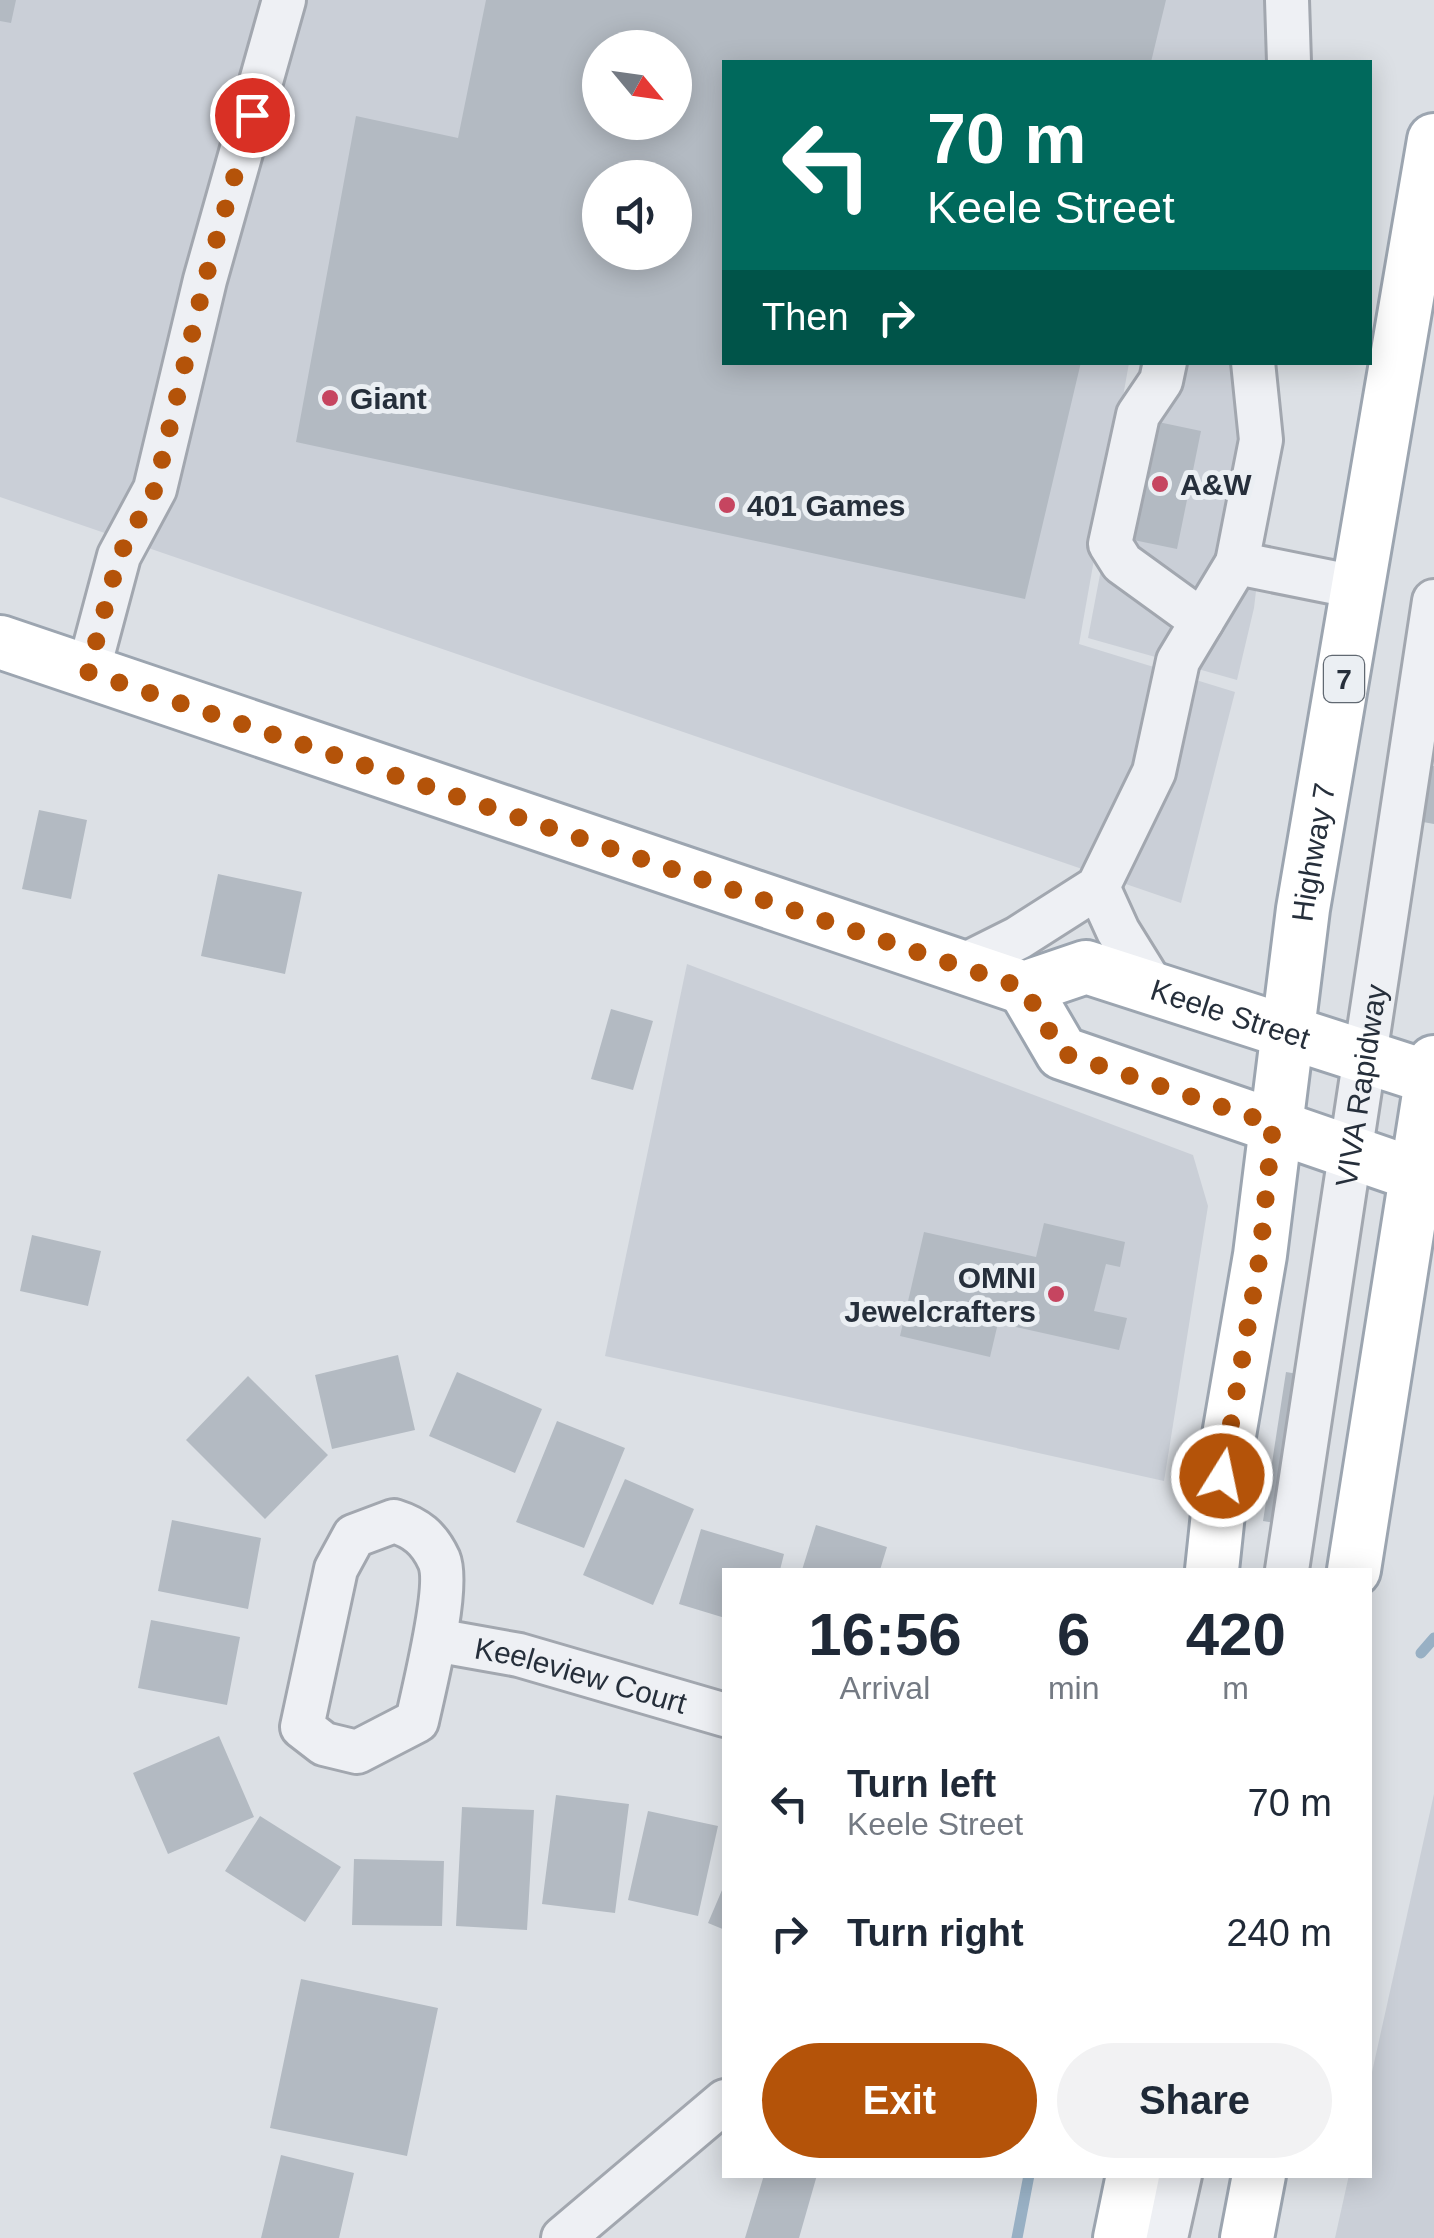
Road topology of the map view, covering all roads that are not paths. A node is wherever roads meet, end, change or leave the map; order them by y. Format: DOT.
graph roads {
  1 [pos="284,0"];
  2 [pos="1287,0"];
  3 [pos="1289,60"];
  4 [pos="1434,140"];
  5 [pos="1165,365"];
  6 [pos="1253,365"];
  7 [pos="1237,562"];
  8 [pos="1360,588"];
  9 [pos="1434,601"];
  10 [pos="1202,621"];
  11 [pos="0,642"];
  12 [pos="88,672"];
  13 [pos="1098,888"];
  14 [pos="962,966"];
  15 [pos="1024,988"];
  16 [pos="1154,989"];
  17 [pos="1288,1032"];
  18 [pos="1364,1057"];
  19 [pos="1433,1073"];
  20 [pos="1273,1124"];
  21 [pos="1350,1152"];
  22 [pos="1424,1178"];
  23 [pos="1212,1568"];
  24 [pos="1288,1568"];
  25 [pos="1354,1568"];
  26 [pos="435,1640"];
  27 [pos="722,1715"];
  28 [pos="722,2103"];
  29 [pos="1131,2178"];
  30 [pos="1179,2178"];
  31 [pos="1258,2178"];
  32 [pos="564,2238"];
  33 [pos="1120,2238"];
  34 [pos="1166,2238"];
  35 [pos="1247,2238"];
  1 -- 12 [label="street"];
  2 -- 3 [label="street"];
  4 -- 8 [label="main road, Highway 7 / 7"];
  5 -- 10 [label="street"];
  6 -- 7 [label="street"];
  7 -- 8 [label="street"];
  7 -- 10 [label="street"];
  8 -- 17 [label="main road, Highway 7 / 7"];
  9 -- 18 [label="street, VIVA Rapidway"];
  10 -- 13 [label="street"];
  11 -- 12 [label="main road"];
  12 -- 14 [label="main road"];
  13 -- 14 [label="street"];
  13 -- 16 [label="street"];
  14 -- 15 [label="main road"];
  15 -- 16 [label="main road, Keele Street"];
  15 -- 20 [label="main road"];
  16 -- 17 [label="main road, Keele Street"];
  17 -- 18 [label="main road, Keele Street"];
  17 -- 20 [label="main road, Highway 7 / 7"];
  18 -- 19 [label="main road, Keele Street"];
  18 -- 21 [label="street, VIVA Rapidway"];
  19 -- 22 [label="main road"];
  20 -- 21 [label="main road"];
  20 -- 23 [label="main road, Highway 7 / 7"];
  21 -- 22 [label="main road"];
  21 -- 24 [label="street, VIVA Rapidway"];
  22 -- 25 [label="main road"];
  26 -- 26 [label="street, Keeleview Court"];
  26 -- 27 [label="street, Keeleview Court"];
  28 -- 32 [label="street"];
  29 -- 33 [label="main road"];
  30 -- 34 [label="street"];
  31 -- 35 [label="main road"];
}
